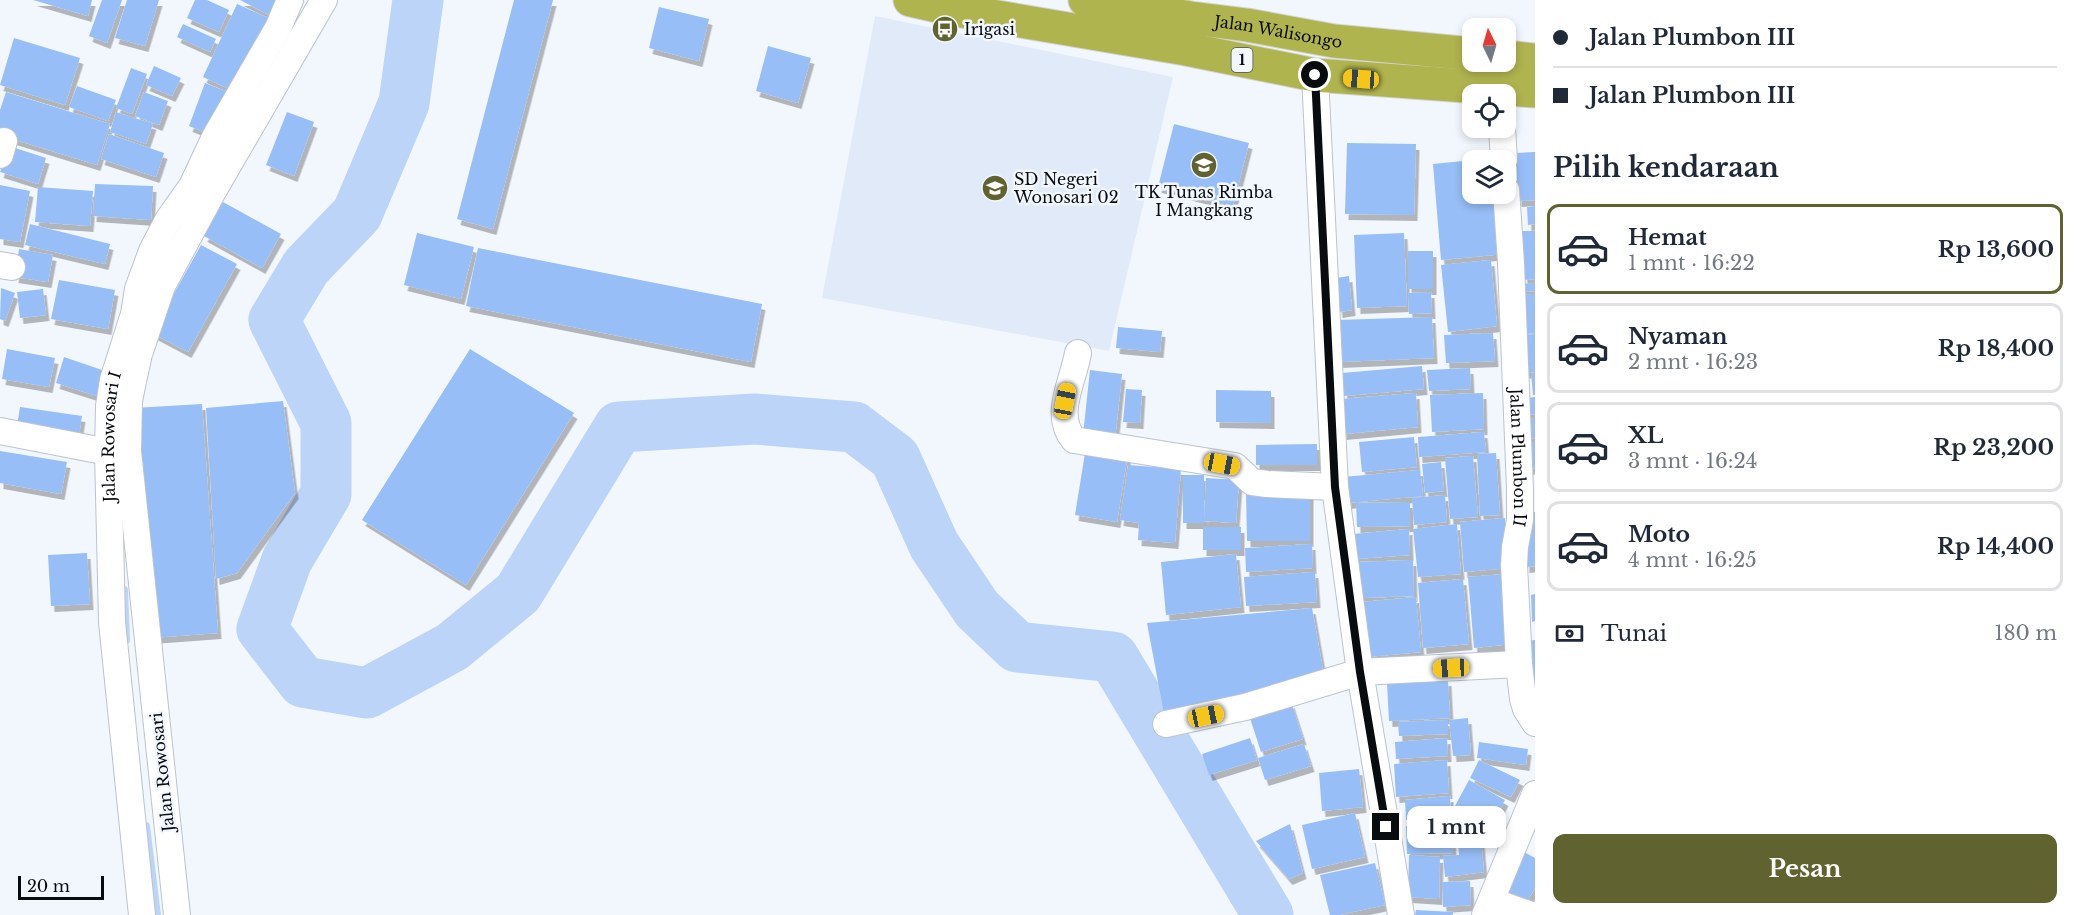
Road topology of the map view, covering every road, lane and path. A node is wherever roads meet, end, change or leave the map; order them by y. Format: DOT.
graph roads {
  1 [pos="290,0"];
  2 [pos="324,0"];
  3 [pos="910,0"];
  4 [pos="1085,0"];
  5 [pos="1462,53"];
  6 [pos="1516,58"];
  7 [pos="1535,60"];
  8 [pos="1315,75"];
  9 [pos="1462,89"];
  10 [pos="1535,91"];
  11 [pos="1516,92"];
  12 [pos="1507,204"];
  13 [pos="1078,354"];
  14 [pos="0,431"];
  15 [pos="108,452"];
  16 [pos="1335,487"];
  17 [pos="147,630"];
  18 [pos="1519,664"];
  19 [pos="1360,672"];
  20 [pos="1535,723"];
  21 [pos="1166,724"];
  22 [pos="1535,795"];
  23 [pos="1489,908"];
  24 [pos="142,915"];
  25 [pos="177,915"];
  26 [pos="1401,915"];
  27 [pos="1531,915"];
  1 -- 15 [label="street, Jalan Rowosari I"];
  2 -- 17 [label="street, Jalan Rowosari I"];
  3 -- 8 [label="highway, 1"];
  4 -- 5 [label="highway, Jalan Walisongo / 1"];
  6 -- 7 [label="highway"];
  8 -- 9 [label="highway, 1"];
  8 -- 16 [label="street"];
  10 -- 11 [label="highway, 1"];
  12 -- 18 [label="street, Jalan Plumbon II"];
  13 -- 16 [label="street"];
  14 -- 15 [label="street"];
  15 -- 24 [label="street, Jalan Rowosari I"];
  16 -- 19 [label="street"];
  17 -- 25 [label="street, Jalan Rowosari"];
  18 -- 19 [label="street"];
  18 -- 20 [label="street, Jalan Plumbon II"];
  19 -- 21 [label="street"];
  19 -- 26 [label="street"];
  22 -- 23 [label="street"];
  23 -- 27 [label="street"];
}
